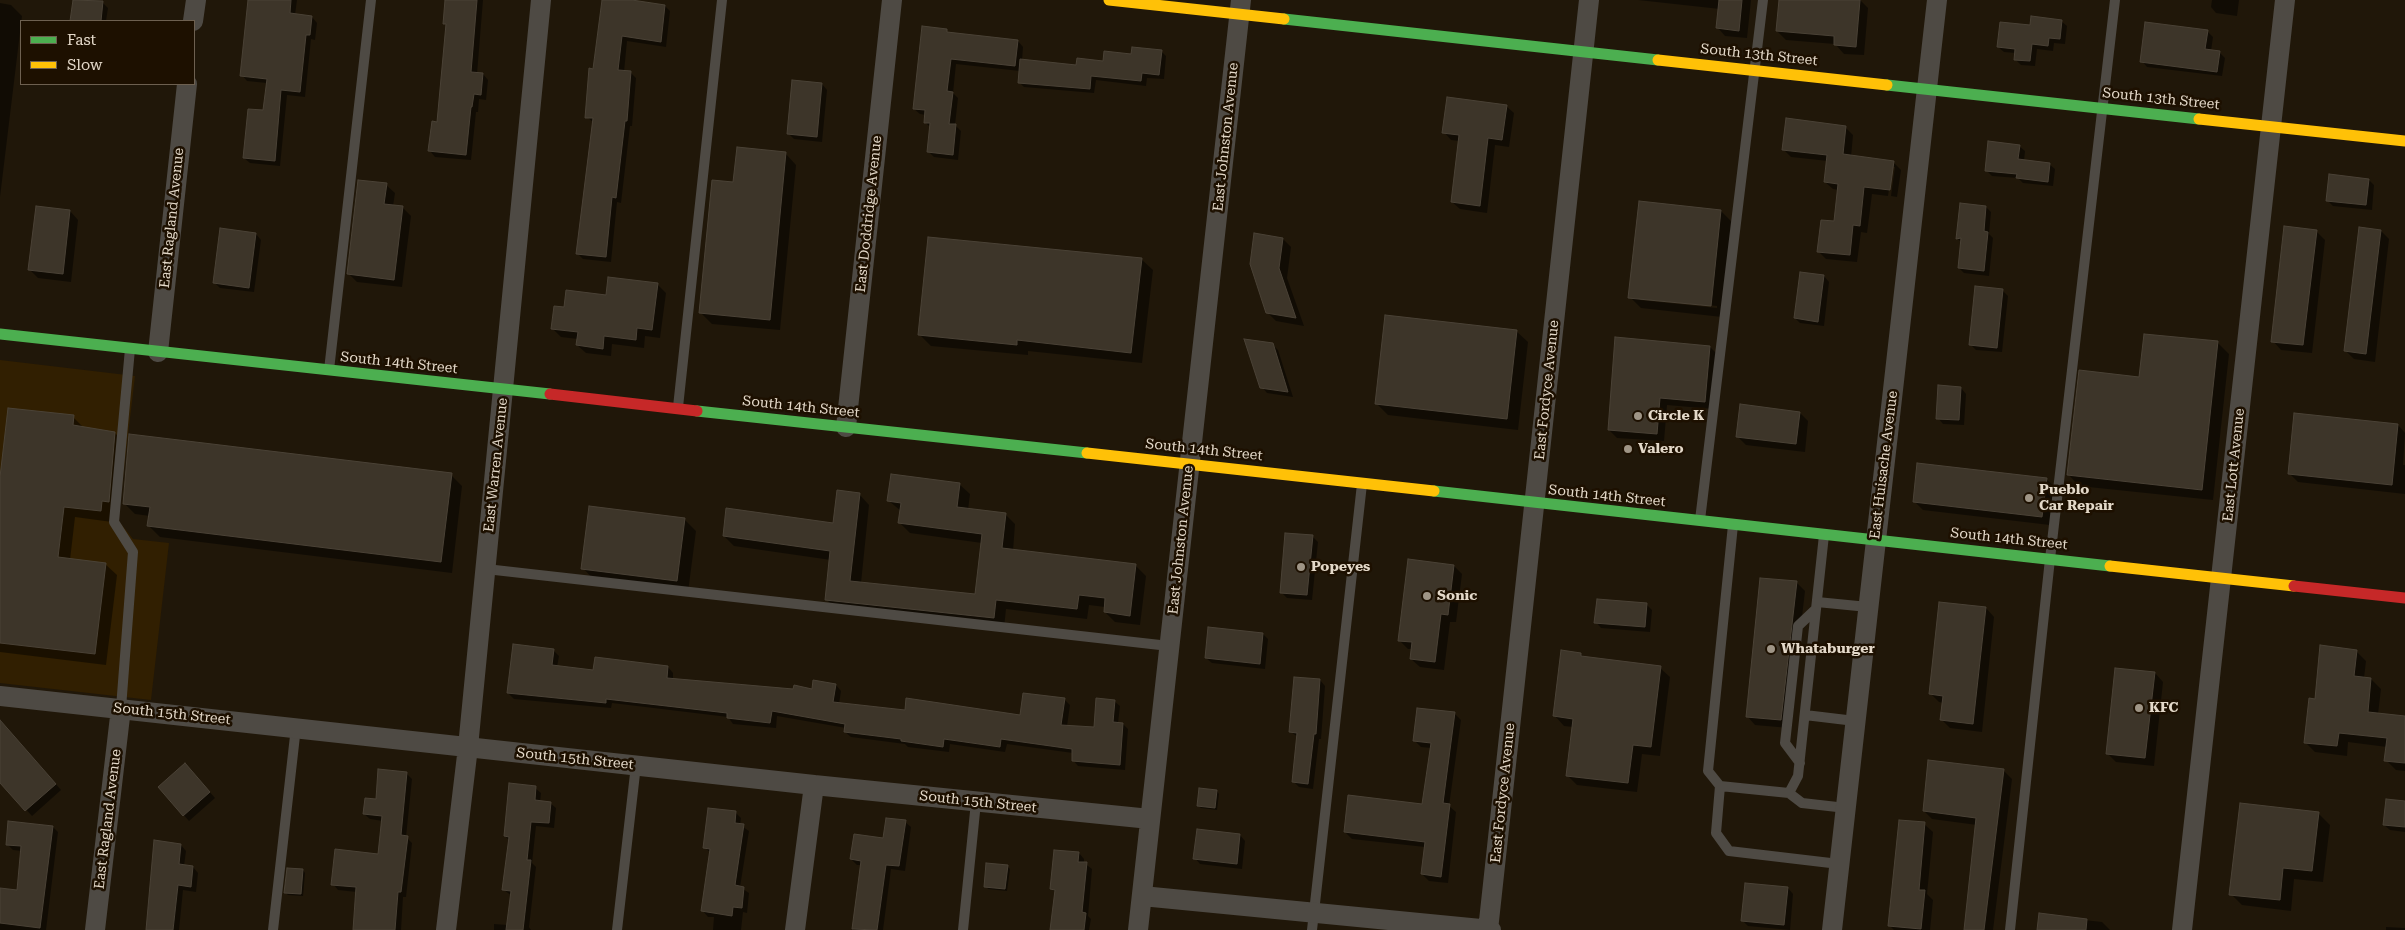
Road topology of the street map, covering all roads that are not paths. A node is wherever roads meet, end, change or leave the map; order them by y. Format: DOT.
graph roads {
  1 [pos="196,0"];
  2 [pos="371,0"];
  3 [pos="540,0"];
  4 [pos="722,0"];
  5 [pos="892,0"];
  6 [pos="1109,0"];
  7 [pos="1589,0"];
  8 [pos="1763,0"];
  9 [pos="1937,0"];
  10 [pos="2115,0"];
  11 [pos="2285,0"];
  12 [pos="1240,7"];
  13 [pos="193,20"];
  14 [pos="1583,50"];
  15 [pos="1754,70"];
  16 [pos="187,85"];
  17 [pos="1927,89"];
  18 [pos="2104,108"];
  19 [pos="2272,126"];
  20 [pos="2405,141"];
  21 [pos="0,334"];
  22 [pos="130,348"];
  23 [pos="158,352"];
  24 [pos="329,371"];
  25 [pos="504,390"];
  26 [pos="678,409"];
  27 [pos="846,427"];
  28 [pos="1189,464"];
  29 [pos="1362,483"];
  30 [pos="1535,504"];
  31 [pos="1700,521"];
  32 [pos="1733,524"];
  33 [pos="1824,534"];
  34 [pos="1875,540"];
  35 [pos="2050,559"];
  36 [pos="486,570"];
  37 [pos="2222,578"];
  38 [pos="2405,598"];
  39 [pos="1817,605"];
  40 [pos="1868,607"];
  41 [pos="1169,646"];
  42 [pos="0,696"];
  43 [pos="121,708"];
  44 [pos="1805,715"];
  45 [pos="1855,721"];
  46 [pos="296,727"];
  47 [pos="468,747"];
  48 [pos="1800,763"];
  49 [pos="636,765"];
  50 [pos="814,785"];
  51 [pos="1720,786"];
  52 [pos="1789,793"];
  53 [pos="976,802"];
  54 [pos="1846,808"];
  55 [pos="1150,819"];
  56 [pos="1840,864"];
  57 [pos="1142,896"];
  58 [pos="1313,921"];
  59 [pos="95,930"];
  60 [pos="273,930"];
  61 [pos="446,930"];
  62 [pos="617,930"];
  63 [pos="796,930"];
  64 [pos="963,930"];
  65 [pos="1138,930"];
  66 [pos="1488,930"];
  67 [pos="1492,930"];
  68 [pos="1832,930"];
  69 [pos="2010,930"];
  70 [pos="2182,930"];
  1 -- 13 [label="street"];
  2 -- 24 [label="lane"];
  3 -- 25 [label="street, East Warren Avenue"];
  4 -- 26 [label="lane"];
  5 -- 27 [label="street, East Doddridge Avenue"];
  6 -- 12 [label="main road, South 13th Street"];
  7 -- 14 [label="street, East Fordyce Avenue"];
  8 -- 15 [label="lane"];
  9 -- 17 [label="street, East Huisache Avenue"];
  10 -- 18 [label="lane"];
  11 -- 19 [label="street, East Lott Avenue"];
  12 -- 14 [label="main road, South 13th Street"];
  12 -- 28 [label="street, East Johnston Avenue"];
  14 -- 15 [label="main road, South 13th Street"];
  14 -- 30 [label="street, East Fordyce Avenue"];
  15 -- 17 [label="main road, South 13th Street"];
  15 -- 31 [label="lane"];
  16 -- 23 [label="street, East Ragland Avenue"];
  17 -- 18 [label="main road, South 13th Street"];
  17 -- 34 [label="street, East Huisache Avenue"];
  18 -- 19 [label="main road, South 13th Street"];
  18 -- 35 [label="lane"];
  19 -- 20 [label="main road, South 13th Street"];
  19 -- 37 [label="street, East Lott Avenue"];
  21 -- 22 [label="main road, South 14th Street"];
  22 -- 23 [label="main road, South 14th Street"];
  22 -- 43 [label="lane"];
  23 -- 24 [label="main road, South 14th Street"];
  24 -- 25 [label="main road, South 14th Street"];
  25 -- 26 [label="main road, South 14th Street"];
  25 -- 36 [label="street, East Warren Avenue"];
  26 -- 27 [label="main road, South 14th Street"];
  27 -- 28 [label="main road, South 14th Street"];
  28 -- 29 [label="main road, South 14th Street"];
  28 -- 41 [label="street, East Johnston Avenue"];
  29 -- 30 [label="main road, South 14th Street"];
  29 -- 58 [label="lane"];
  30 -- 31 [label="main road, South 14th Street"];
  30 -- 66 [label="street, East Fordyce Avenue"];
  31 -- 32 [label="main road, South 14th Street"];
  32 -- 33 [label="main road, South 14th Street"];
  32 -- 51 [label="lane"];
  33 -- 34 [label="main road, South 14th Street"];
  33 -- 39 [label="lane"];
  34 -- 35 [label="main road, South 14th Street"];
  34 -- 40 [label="street, East Huisache Avenue"];
  35 -- 37 [label="main road, South 14th Street"];
  35 -- 69 [label="lane"];
  36 -- 41 [label="lane"];
  36 -- 47 [label="street, East Warren Avenue"];
  37 -- 38 [label="main road, South 14th Street"];
  37 -- 70 [label="street, East Lott Avenue"];
  39 -- 40 [label="lane"];
  39 -- 44 [label="lane"];
  39 -- 48 [label="lane"];
  40 -- 45 [label="street, East Huisache Avenue"];
  41 -- 55 [label="street, East Johnston Avenue"];
  42 -- 43 [label="street, South 15th Street"];
  43 -- 46 [label="street, South 15th Street"];
  43 -- 59 [label="street, East Ragland Avenue"];
  44 -- 45 [label="lane"];
  44 -- 48 [label="lane"];
  45 -- 54 [label="street, East Huisache Avenue"];
  46 -- 47 [label="street, South 15th Street"];
  46 -- 60 [label="lane"];
  47 -- 49 [label="street, South 15th Street"];
  47 -- 61 [label="street, East Warren Avenue"];
  48 -- 52 [label="lane"];
  49 -- 50 [label="street, South 15th Street"];
  49 -- 62 [label="lane"];
  50 -- 53 [label="street, South 15th Street"];
  50 -- 63 [label="street"];
  51 -- 52 [label="lane"];
  51 -- 56 [label="lane"];
  52 -- 54 [label="lane"];
  53 -- 55 [label="street, South 15th Street"];
  53 -- 64 [label="lane"];
  54 -- 56 [label="street, East Huisache Avenue"];
  55 -- 57 [label="street, East Johnston Avenue"];
  56 -- 68 [label="street, East Huisache Avenue"];
  57 -- 58 [label="street"];
  57 -- 65 [label="street, East Johnston Avenue"];
  58 -- 66 [label="street"];
  66 -- 67 [label="street"];
}
